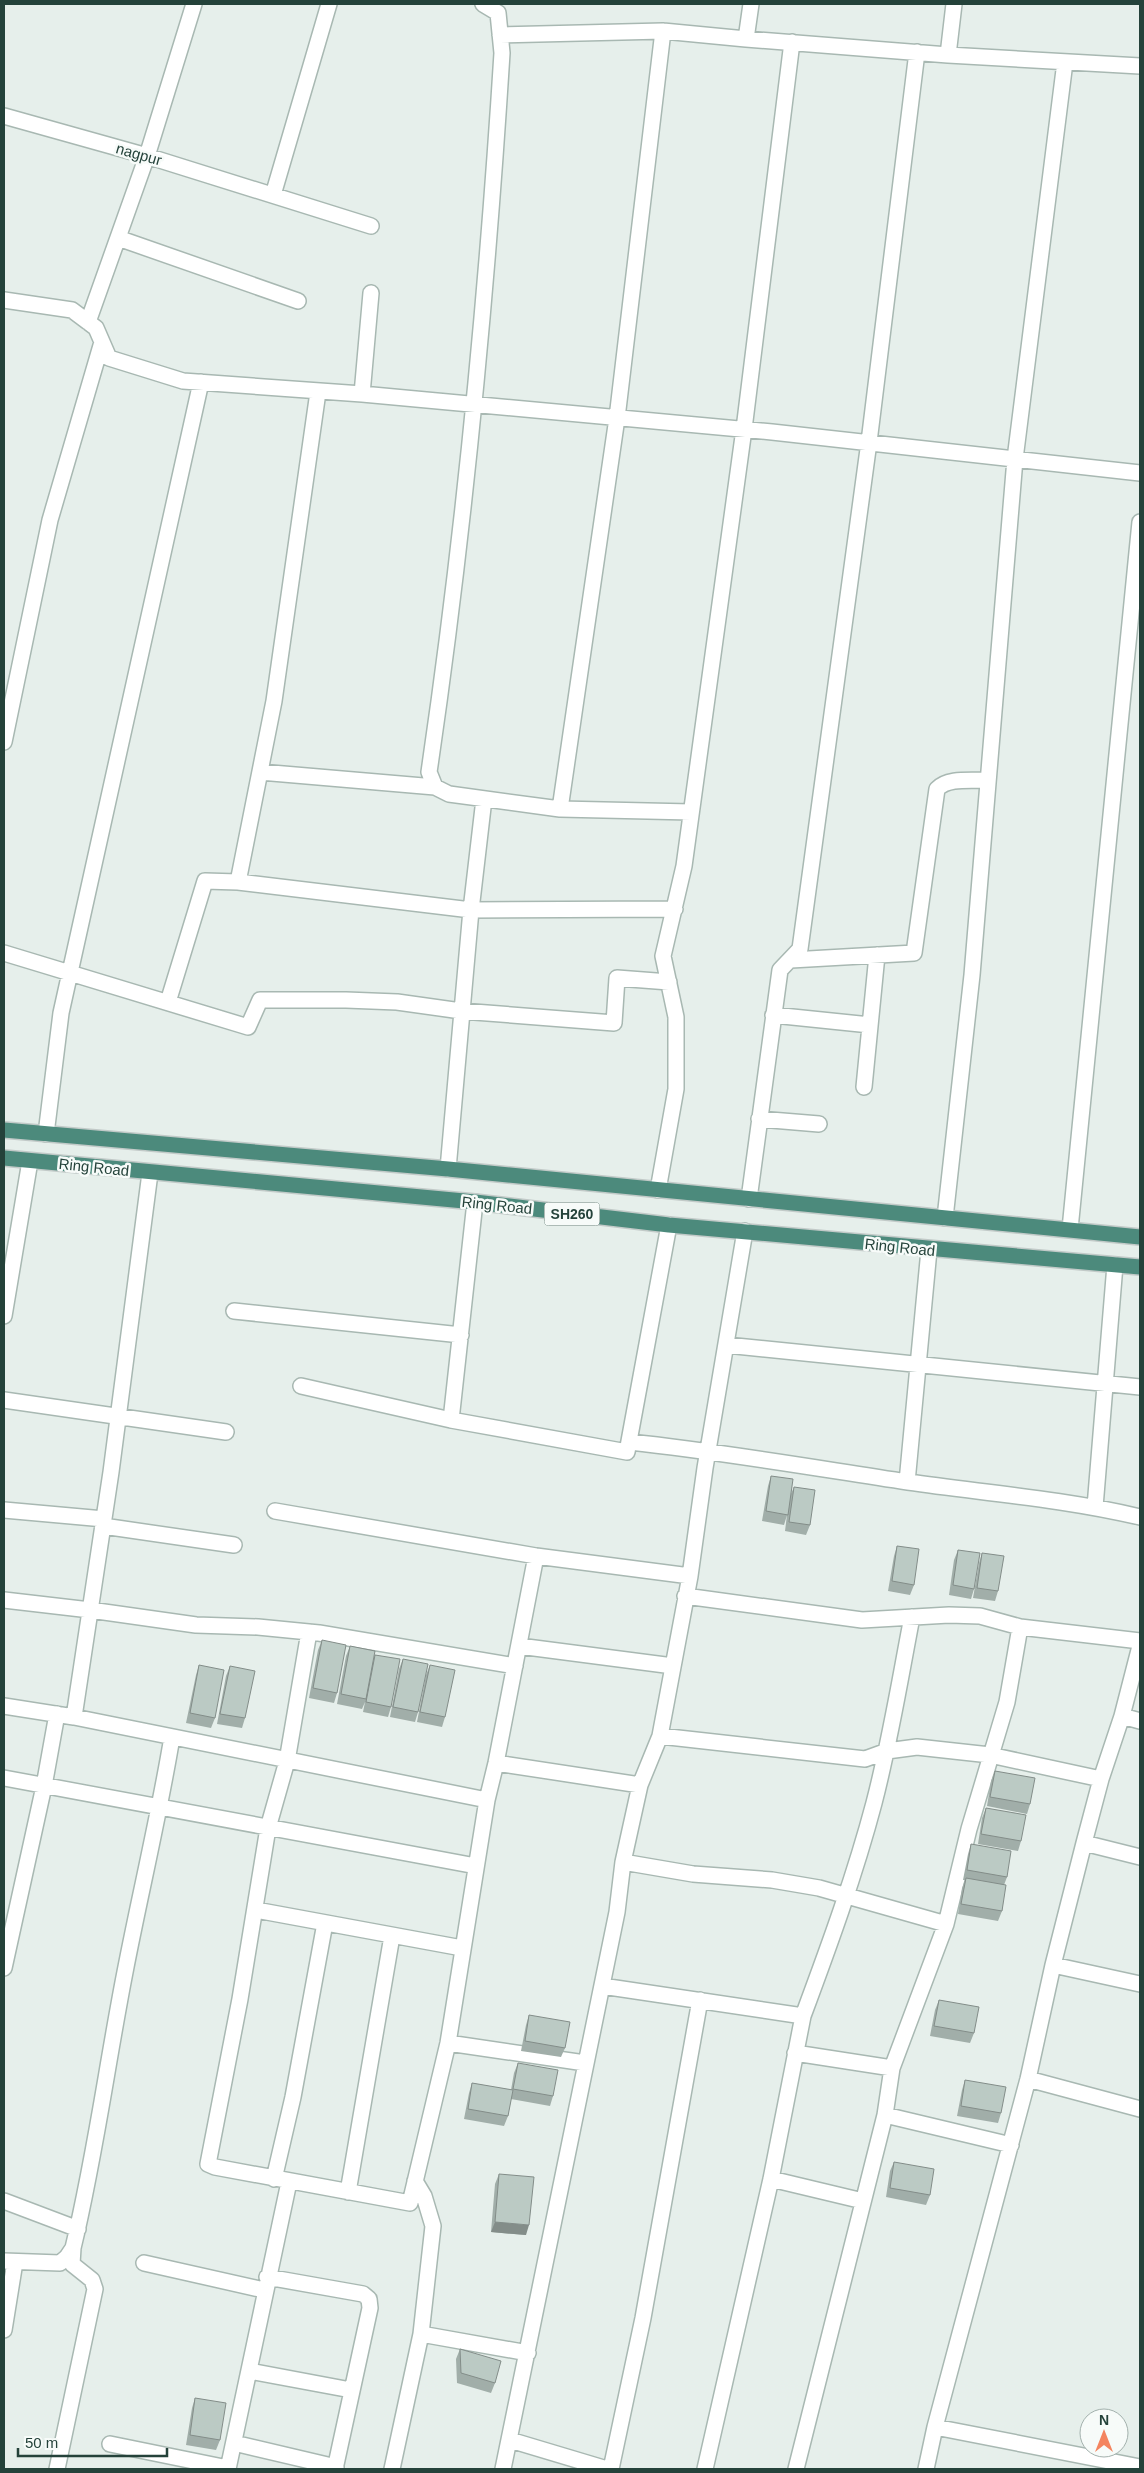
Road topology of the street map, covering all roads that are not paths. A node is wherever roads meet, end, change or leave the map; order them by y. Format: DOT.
graph roads {
  1 [pos="194,4"];
  2 [pos="329,4"];
  3 [pos="483,4"];
  4 [pos="751,4"];
  5 [pos="954,4"];
  6 [pos="663,31"];
  7 [pos="500,35"];
  8 [pos="746,39"];
  9 [pos="792,42"];
  10 [pos="917,52"];
  11 [pos="948,55"];
  12 [pos="1064,62"];
  13 [pos="1140,66"];
  14 [pos="4,116"];
  15 [pos="147,156"];
  16 [pos="273,195"];
  17 [pos="371,226"];
  18 [pos="118,238"];
  19 [pos="370,292"];
  20 [pos="4,300"];
  21 [pos="298,301"];
  22 [pos="88,322"];
  23 [pos="102,342"];
  24 [pos="201,382"];
  25 [pos="318,392"];
  26 [pos="362,394"];
  27 [pos="474,406"];
  28 [pos="617,418"];
  29 [pos="744,429"];
  30 [pos="869,442"];
  31 [pos="1015,459"];
  32 [pos="1140,473"];
  33 [pos="1140,522"];
  34 [pos="4,742"];
  35 [pos="260,772"];
  36 [pos="987,780"];
  37 [pos="435,787"];
  38 [pos="484,799"];
  39 [pos="560,809"];
  40 [pos="690,812"];
  41 [pos="238,882"];
  42 [pos="674,909"];
  43 [pos="471,910"];
  44 [pos="4,953"];
  45 [pos="877,955"];
  46 [pos="791,960"];
  47 [pos="70,972"];
  48 [pos="669,982"];
  49 [pos="168,1002"];
  50 [pos="462,1011"];
  51 [pos="773,1015"];
  52 [pos="870,1025"];
  53 [pos="864,1087"];
  54 [pos="759,1119"];
  55 [pos="818,1124"];
  56 [pos="4,1130"];
  57 [pos="46,1134"];
  58 [pos="4,1158"];
  59 [pos="30,1161"];
  60 [pos="448,1169"];
  61 [pos="150,1173"];
  62 [pos="658,1190"];
  63 [pos="749,1199"];
  64 [pos="475,1202"];
  65 [pos="945,1218"];
  66 [pos="669,1225"];
  67 [pos="1070,1229"];
  68 [pos="745,1231"];
  69 [pos="1140,1237"];
  70 [pos="929,1250"];
  71 [pos="1115,1265"];
  72 [pos="1140,1267"];
  73 [pos="234,1311"];
  74 [pos="4,1316"];
  75 [pos="461,1335"];
  76 [pos="726,1344"];
  77 [pos="918,1366"];
  78 [pos="1105,1383"];
  79 [pos="300,1386"];
  80 [pos="1140,1387"];
  81 [pos="4,1400"];
  82 [pos="119,1415"];
  83 [pos="451,1420"];
  84 [pos="226,1432"];
  85 [pos="630,1442"];
  86 [pos="708,1450"];
  87 [pos="907,1482"];
  88 [pos="1095,1506"];
  89 [pos="4,1510"];
  90 [pos="275,1511"];
  91 [pos="1140,1517"];
  92 [pos="104,1522"];
  93 [pos="234,1545"];
  94 [pos="536,1556"];
  95 [pos="690,1576"];
  96 [pos="685,1596"];
  97 [pos="4,1600"];
  98 [pos="90,1610"];
  99 [pos="912,1617"];
  100 [pos="1020,1627"];
  101 [pos="309,1632"];
  102 [pos="1140,1641"];
  103 [pos="519,1646"];
  104 [pos="1140,1646"];
  105 [pos="515,1666"];
  106 [pos="673,1666"];
  107 [pos="4,1706"];
  108 [pos="57,1714"];
  109 [pos="1122,1716"];
  110 [pos="74,1717"];
  111 [pos="1140,1721"];
  112 [pos="660,1736"];
  113 [pos="172,1738"];
  114 [pos="887,1751"];
  115 [pos="990,1755"];
  116 [pos="287,1761"];
  117 [pos="496,1764"];
  118 [pos="4,1778"];
  119 [pos="1101,1778"];
  120 [pos="640,1785"];
  121 [pos="44,1786"];
  122 [pos="487,1800"];
  123 [pos="160,1808"];
  124 [pos="268,1828"];
  125 [pos="1084,1843"];
  126 [pos="1140,1858"];
  127 [pos="623,1862"];
  128 [pos="476,1866"];
  129 [pos="846,1895"];
  130 [pos="256,1910"];
  131 [pos="325,1923"];
  132 [pos="946,1924"];
  133 [pos="392,1936"];
  134 [pos="462,1948"];
  135 [pos="1053,1965"];
  136 [pos="4,1968"];
  137 [pos="1140,1984"];
  138 [pos="602,1986"];
  139 [pos="700,2000"];
  140 [pos="803,2016"];
  141 [pos="448,2043"];
  142 [pos="795,2052"];
  143 [pos="585,2063"];
  144 [pos="892,2068"];
  145 [pos="1028,2079"];
  146 [pos="1140,2110"];
  147 [pos="885,2115"];
  148 [pos="1011,2145"];
  149 [pos="771,2179"];
  150 [pos="281,2180"];
  151 [pos="415,2181"];
  152 [pos="348,2192"];
  153 [pos="4,2201"];
  154 [pos="863,2201"];
  155 [pos="78,2229"];
  156 [pos="73,2248"];
  157 [pos="9,2262"];
  158 [pos="144,2263"];
  159 [pos="266,2283"];
  160 [pos="4,2330"];
  161 [pos="421,2334"];
  162 [pos="528,2354"];
  163 [pos="249,2371"];
  164 [pos="351,2390"];
  165 [pos="935,2427"];
  166 [pos="510,2440"];
  167 [pos="234,2442"];
  168 [pos="110,2444"];
  169 [pos="1140,2467"];
  170 [pos="336,2468"];
  171 [pos="57,2469"];
  172 [pos="228,2469"];
  173 [pos="392,2469"];
  174 [pos="503,2469"];
  175 [pos="607,2469"];
  176 [pos="611,2469"];
  177 [pos="705,2469"];
  178 [pos="796,2469"];
  179 [pos="926,2469"];
  1 -- 15 [label="street"];
  2 -- 16 [label="street"];
  3 -- 7 [label="street"];
  4 -- 8 [label="street"];
  5 -- 11 [label="street"];
  6 -- 7 [label="street"];
  6 -- 8 [label="street"];
  6 -- 28 [label="street"];
  7 -- 27 [label="street"];
  8 -- 9 [label="street"];
  9 -- 10 [label="street"];
  9 -- 29 [label="street"];
  10 -- 11 [label="street"];
  10 -- 30 [label="street"];
  11 -- 12 [label="street"];
  12 -- 13 [label="street"];
  12 -- 31 [label="street"];
  14 -- 15 [label="street, nagpur"];
  15 -- 16 [label="street, nagpur"];
  15 -- 18 [label="street"];
  16 -- 17 [label="street, nagpur"];
  18 -- 21 [label="street"];
  18 -- 22 [label="street"];
  19 -- 26 [label="street"];
  20 -- 22 [label="street"];
  22 -- 23 [label="street"];
  23 -- 24 [label="street"];
  23 -- 34 [label="street"];
  24 -- 25 [label="street"];
  24 -- 47 [label="street"];
  25 -- 26 [label="street"];
  25 -- 35 [label="street"];
  26 -- 27 [label="street"];
  27 -- 28 [label="street"];
  27 -- 37 [label="street"];
  28 -- 29 [label="street"];
  28 -- 39 [label="street"];
  29 -- 30 [label="street"];
  29 -- 40 [label="street"];
  30 -- 31 [label="street"];
  30 -- 46 [label="street"];
  31 -- 32 [label="street"];
  31 -- 36 [label="street"];
  33 -- 67 [label="street"];
  35 -- 37 [label="street"];
  35 -- 41 [label="street"];
  36 -- 45 [label="street"];
  36 -- 65 [label="street"];
  37 -- 38 [label="street"];
  38 -- 39 [label="street"];
  38 -- 43 [label="street"];
  39 -- 40 [label="street"];
  40 -- 42 [label="street"];
  41 -- 43 [label="street"];
  41 -- 49 [label="street"];
  42 -- 43 [label="street"];
  42 -- 48 [label="street"];
  43 -- 50 [label="street"];
  44 -- 47 [label="street"];
  45 -- 46 [label="street"];
  45 -- 52 [label="street"];
  46 -- 51 [label="street"];
  47 -- 49 [label="street"];
  47 -- 57 [label="street"];
  48 -- 50 [label="street"];
  48 -- 62 [label="street"];
  49 -- 50 [label="street"];
  50 -- 60 [label="street"];
  51 -- 52 [label="street"];
  51 -- 54 [label="street"];
  52 -- 53 [label="street"];
  54 -- 55 [label="street"];
  54 -- 63 [label="street"];
  56 -- 57 [label="highway, Ring Road / SH260"];
  57 -- 60 [label="highway, Ring Road / SH260"];
  58 -- 59 [label="highway, Ring Road / SH260"];
  59 -- 61 [label="highway, Ring Road / SH260"];
  59 -- 74 [label="street"];
  60 -- 62 [label="highway, Ring Road / SH260"];
  61 -- 64 [label="highway, Ring Road / SH260"];
  61 -- 82 [label="street"];
  62 -- 63 [label="highway, Ring Road / SH260"];
  63 -- 65 [label="highway, Ring Road / SH260"];
  64 -- 66 [label="highway, Ring Road / SH260"];
  64 -- 75 [label="street"];
  65 -- 67 [label="highway, Ring Road / SH260"];
  66 -- 68 [label="highway, Ring Road / SH260"];
  66 -- 85 [label="street"];
  67 -- 69 [label="highway, Ring Road / SH260"];
  68 -- 70 [label="highway, Ring Road / SH260"];
  68 -- 76 [label="street"];
  70 -- 71 [label="highway, Ring Road / SH260"];
  70 -- 77 [label="street"];
  71 -- 72 [label="highway, Ring Road / SH260"];
  71 -- 78 [label="street"];
  73 -- 75 [label="street"];
  75 -- 83 [label="street"];
  76 -- 77 [label="street"];
  76 -- 86 [label="street"];
  77 -- 78 [label="street"];
  77 -- 87 [label="street"];
  78 -- 80 [label="street"];
  78 -- 88 [label="street"];
  79 -- 83 [label="street"];
  81 -- 82 [label="street"];
  82 -- 84 [label="street"];
  82 -- 92 [label="street"];
  83 -- 85 [label="street"];
  85 -- 86 [label="street"];
  86 -- 87 [label="street"];
  86 -- 95 [label="street"];
  87 -- 88 [label="street"];
  88 -- 91 [label="street"];
  89 -- 92 [label="street"];
  90 -- 94 [label="street"];
  92 -- 93 [label="street"];
  92 -- 98 [label="street"];
  94 -- 95 [label="street"];
  94 -- 103 [label="street"];
  95 -- 96 [label="street"];
  96 -- 99 [label="street"];
  96 -- 106 [label="street"];
  97 -- 98 [label="street"];
  98 -- 101 [label="street"];
  98 -- 110 [label="street"];
  99 -- 100 [label="street"];
  99 -- 114 [label="street"];
  100 -- 102 [label="street"];
  100 -- 115 [label="street"];
  101 -- 105 [label="street"];
  101 -- 116 [label="street"];
  103 -- 105 [label="street"];
  103 -- 106 [label="street"];
  104 -- 109 [label="street"];
  105 -- 117 [label="street"];
  106 -- 112 [label="street"];
  107 -- 108 [label="street"];
  108 -- 110 [label="street"];
  108 -- 121 [label="street"];
  109 -- 111 [label="street"];
  109 -- 119 [label="street"];
  110 -- 113 [label="street"];
  112 -- 114 [label="street"];
  112 -- 120 [label="street"];
  113 -- 116 [label="street"];
  113 -- 123 [label="street"];
  114 -- 115 [label="street"];
  114 -- 129 [label="street"];
  115 -- 119 [label="street"];
  115 -- 132 [label="street"];
  116 -- 122 [label="street"];
  116 -- 124 [label="street"];
  117 -- 120 [label="street"];
  117 -- 122 [label="street"];
  118 -- 121 [label="street"];
  119 -- 125 [label="street"];
  120 -- 127 [label="street"];
  121 -- 123 [label="street"];
  121 -- 136 [label="street"];
  122 -- 128 [label="street"];
  123 -- 124 [label="street"];
  123 -- 155 [label="street"];
  124 -- 128 [label="street"];
  124 -- 130 [label="street"];
  125 -- 126 [label="street"];
  125 -- 135 [label="street"];
  127 -- 129 [label="street"];
  127 -- 138 [label="street"];
  128 -- 134 [label="street"];
  129 -- 132 [label="street"];
  129 -- 140 [label="street"];
  130 -- 131 [label="street"];
  130 -- 150 [label="street"];
  131 -- 133 [label="street"];
  131 -- 150 [label="street"];
  132 -- 144 [label="street"];
  133 -- 134 [label="street"];
  133 -- 152 [label="street"];
  134 -- 141 [label="street"];
  135 -- 137 [label="street"];
  135 -- 145 [label="street"];
  138 -- 139 [label="street"];
  138 -- 143 [label="street"];
  139 -- 140 [label="street"];
  139 -- 176 [label="street"];
  140 -- 142 [label="street"];
  141 -- 143 [label="street"];
  141 -- 151 [label="street"];
  142 -- 144 [label="street"];
  142 -- 149 [label="street"];
  143 -- 162 [label="street"];
  144 -- 147 [label="street"];
  145 -- 146 [label="street"];
  145 -- 148 [label="street"];
  147 -- 148 [label="street"];
  147 -- 154 [label="street"];
  148 -- 165 [label="street"];
  149 -- 154 [label="street"];
  149 -- 177 [label="street"];
  150 -- 152 [label="street"];
  150 -- 159 [label="street"];
  151 -- 152 [label="street"];
  151 -- 161 [label="street"];
  153 -- 155 [label="street"];
  154 -- 178 [label="street"];
  155 -- 156 [label="street"];
  156 -- 157 [label="street"];
  156 -- 171 [label="street"];
  157 -- 160 [label="street"];
  158 -- 159 [label="street"];
  159 -- 163 [label="street"];
  159 -- 164 [label="street"];
  161 -- 162 [label="street"];
  161 -- 173 [label="street"];
  162 -- 166 [label="street"];
  163 -- 164 [label="street"];
  163 -- 167 [label="street"];
  164 -- 170 [label="street"];
  165 -- 169 [label="street"];
  165 -- 179 [label="street"];
  166 -- 174 [label="street"];
  166 -- 175 [label="street"];
  167 -- 170 [label="street"];
  167 -- 172 [label="street"];
  168 -- 172 [label="street"];
}
